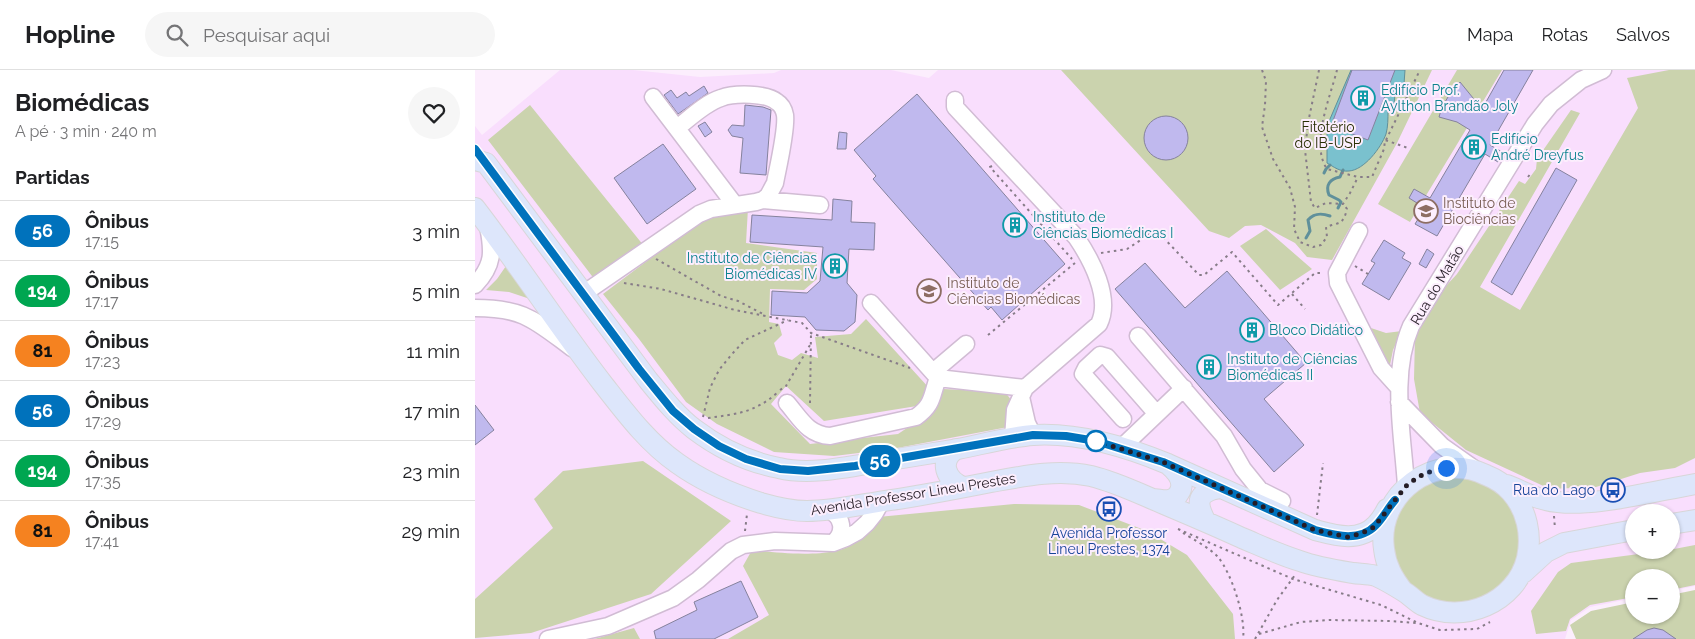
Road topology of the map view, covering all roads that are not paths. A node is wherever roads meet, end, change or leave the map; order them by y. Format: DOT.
graph roads {
  1 [pos="1603,70"];
  2 [pos="653,97"];
  3 [pos="955,100"];
  4 [pos="677,128"];
  5 [pos="479,158"];
  6 [pos="763,200"];
  7 [pos="735,205"];
  8 [pos="820,205"];
  9 [pos="475,208"];
  10 [pos="487,224"];
  11 [pos="1359,232"];
  12 [pos="475,285"];
  13 [pos="583,294"];
  14 [pos="871,303"];
  15 [pos="475,308"];
  16 [pos="1138,336"];
  17 [pos="966,344"];
  18 [pos="580,354"];
  19 [pos="936,375"];
  20 [pos="1184,388"];
  21 [pos="1023,393"];
  22 [pos="1399,395"];
  23 [pos="787,403"];
  24 [pos="1156,413"];
  25 [pos="1123,418"];
  26 [pos="1033,435"];
  27 [pos="1013,438"];
  28 [pos="1121,448"];
  29 [pos="956,449"];
  30 [pos="921,454"];
  31 [pos="1168,464"];
  32 [pos="1476,470"];
  33 [pos="1499,481"];
  34 [pos="1691,483"];
  35 [pos="963,487"];
  36 [pos="1220,488"];
  37 [pos="1400,493"];
  38 [pos="927,494"];
  39 [pos="1151,498"];
  40 [pos="1282,501"];
  41 [pos="881,502"];
  42 [pos="828,510"];
  43 [pos="1695,520"];
  44 [pos="1206,522"];
  45 [pos="1680,522"];
  46 [pos="1625,531"];
  47 [pos="833,543"];
  48 [pos="1520,576"];
  49 [pos="1403,591"];
  50 [pos="548,639"];
  1 -- 22 [label="street, Rua do Matão"];
  2 -- 4 [label="street"];
  3 -- 21 [label="street"];
  4 -- 6 [label="street"];
  4 -- 7 [label="street"];
  5 -- 13 [label="main road"];
  6 -- 7 [label="street"];
  6 -- 8 [label="street"];
  7 -- 13 [label="street"];
  9 -- 10 [label="main road, Avenida Professor Lineu Prestes"];
  10 -- 12 [label="street"];
  10 -- 18 [label="main road, Avenida Professor Lineu Prestes"];
  11 -- 22 [label="street"];
  13 -- 30 [label="main road"];
  14 -- 19 [label="street"];
  15 -- 18 [label="street"];
  16 -- 20 [label="street"];
  17 -- 19 [label="street"];
  18 -- 42 [label="main road, Avenida Professor Lineu Prestes"];
  19 -- 21 [label="street"];
  19 -- 23 [label="street"];
  20 -- 24 [label="street"];
  20 -- 40 [label="street"];
  21 -- 26 [label="street"];
  21 -- 27 [label="street"];
  22 -- 32 [label="street"];
  22 -- 37 [label="street, Rua do Matão"];
  24 -- 25 [label="street"];
  24 -- 28 [label="street"];
  26 -- 27 [label="main road"];
  26 -- 28 [label="main road"];
  27 -- 29 [label="main road"];
  28 -- 31 [label="main road"];
  29 -- 30 [label="main road"];
  29 -- 35 [label="main road"];
  30 -- 38 [label="main road"];
  31 -- 36 [label="main road"];
  31 -- 39 [label="main road"];
  32 -- 33 [label="main road"];
  32 -- 37 [label="main road"];
  33 -- 34 [label="main road"];
  33 -- 48 [label="main road"];
  35 -- 38 [label="main road, Avenida Professor Lineu Prestes"];
  35 -- 39 [label="main road, Avenida Professor Lineu Prestes"];
  36 -- 37 [label="main road"];
  36 -- 44 [label="main road"];
  37 -- 49 [label="main road"];
  38 -- 41 [label="main road, Avenida Professor Lineu Prestes"];
  39 -- 44 [label="main road, Avenida Professor Lineu Prestes"];
  41 -- 42 [label="main road, Avenida Professor Lineu Prestes"];
  41 -- 47 [label="street"];
  42 -- 47 [label="street"];
  43 -- 45 [label="main road"];
  44 -- 49 [label="main road, Avenida Professor Lineu Prestes"];
  46 -- 48 [label="main road"];
  47 -- 50 [label="street"];
  48 -- 49 [label="main road"];
}
